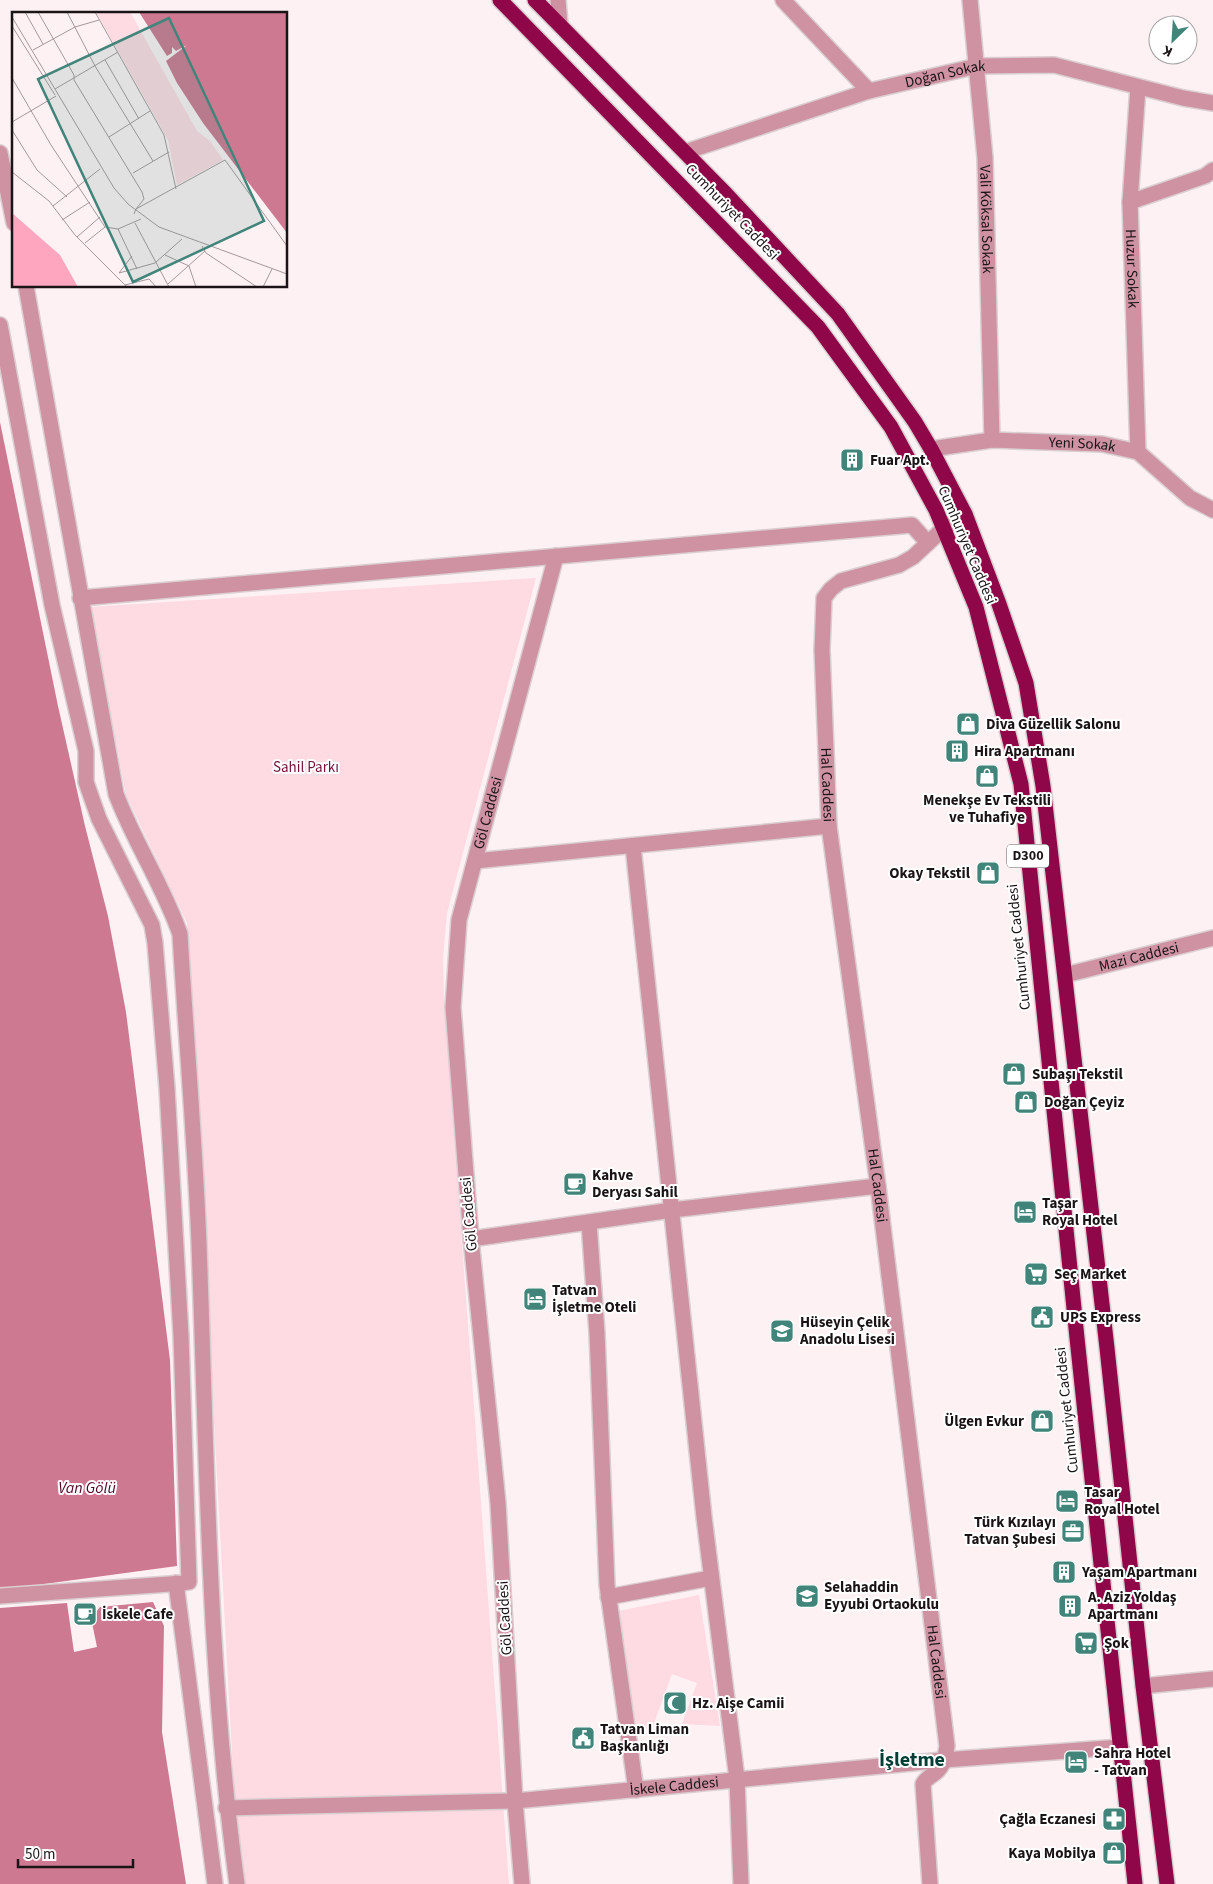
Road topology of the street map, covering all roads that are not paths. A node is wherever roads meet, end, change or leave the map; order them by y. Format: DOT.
graph roads {
  1 [pos="500,0"];
  2 [pos="535,0"];
  3 [pos="558,0"];
  4 [pos="783,0"];
  5 [pos="970,0"];
  6 [pos="560,25"];
  7 [pos="976,66"];
  8 [pos="1138,86"];
  9 [pos="869,91"];
  10 [pos="1213,103"];
  11 [pos="685,152"];
  12 [pos="0,153"];
  13 [pos="1213,170"];
  14 [pos="1130,202"];
  15 [pos="12,213"];
  16 [pos="26,288"];
  17 [pos="0,325"];
  18 [pos="992,440"];
  19 [pos="931,449"];
  20 [pos="1138,452"];
  21 [pos="1213,510"];
  22 [pos="965,514"];
  23 [pos="943,529"];
  24 [pos="928,543"];
  25 [pos="556,556"];
  26 [pos="80,598"];
  27 [pos="829,826"];
  28 [pos="633,846"];
  29 [pos="475,861"];
  30 [pos="1213,938"];
  31 [pos="1065,975"];
  32 [pos="878,1186"];
  33 [pos="672,1210"];
  34 [pos="589,1223"];
  35 [pos="471,1239"];
  36 [pos="711,1578"];
  37 [pos="210,1581"];
  38 [pos="182,1583"];
  39 [pos="0,1596"];
  40 [pos="608,1596"];
  41 [pos="1213,1679"];
  42 [pos="1143,1686"];
  43 [pos="1120,1747"];
  44 [pos="944,1760"];
  45 [pos="737,1779"];
  46 [pos="636,1790"];
  47 [pos="515,1801"];
  48 [pos="226,1808"];
  49 [pos="215,1884"];
  50 [pos="237,1884"];
  51 [pos="522,1884"];
  52 [pos="741,1884"];
  53 [pos="930,1884"];
  54 [pos="1135,1884"];
  55 [pos="1167,1884"];
  1 -- 23 [label="highway, Cumhuriyet Caddesi / D300"];
  2 -- 6 [label="highway, Cumhuriyet Caddesi / D300"];
  3 -- 6 [label="street"];
  4 -- 9 [label="street"];
  5 -- 7 [label="street, Vali Köksal Sokak"];
  6 -- 11 [label="highway, Cumhuriyet Caddesi / D300"];
  7 -- 8 [label="street, Doğan Sokak"];
  7 -- 9 [label="street, Doğan Sokak"];
  7 -- 18 [label="street, Vali Köksal Sokak"];
  8 -- 10 [label="street, Doğan Sokak"];
  8 -- 14 [label="street, Huzur Sokak"];
  9 -- 11 [label="street, Doğan Sokak"];
  11 -- 19 [label="highway, Cumhuriyet Caddesi / D300"];
  12 -- 15 [label="street"];
  13 -- 14 [label="street"];
  14 -- 20 [label="street, Huzur Sokak"];
  16 -- 26 [label="street"];
  17 -- 38 [label="street"];
  18 -- 19 [label="street, Yeni Sokak"];
  18 -- 20 [label="street, Yeni Sokak"];
  19 -- 22 [label="highway, Cumhuriyet Caddesi / D300"];
  20 -- 21 [label="street, Yeni Sokak"];
  22 -- 23 [label="street, Hal Caddesi"];
  22 -- 31 [label="highway, Cumhuriyet Caddesi / D300"];
  23 -- 24 [label="street, Hal Caddesi"];
  23 -- 43 [label="highway, Cumhuriyet Caddesi / D300"];
  24 -- 25 [label="street"];
  24 -- 27 [label="street, Hal Caddesi"];
  25 -- 26 [label="street"];
  25 -- 29 [label="street, Göl Caddesi"];
  26 -- 37 [label="street"];
  27 -- 28 [label="street"];
  27 -- 32 [label="street, Hal Caddesi"];
  28 -- 29 [label="street"];
  28 -- 33 [label="street"];
  29 -- 35 [label="street, Göl Caddesi"];
  30 -- 31 [label="street, Mazi Caddesi"];
  31 -- 42 [label="highway, Cumhuriyet Caddesi / D300"];
  32 -- 33 [label="street"];
  32 -- 44 [label="street, Hal Caddesi"];
  33 -- 34 [label="street"];
  33 -- 36 [label="street"];
  34 -- 35 [label="street"];
  34 -- 40 [label="street"];
  35 -- 47 [label="street, Göl Caddesi"];
  36 -- 40 [label="street"];
  36 -- 45 [label="street"];
  37 -- 38 [label="street"];
  37 -- 48 [label="street"];
  38 -- 39 [label="street"];
  38 -- 49 [label="street"];
  40 -- 46 [label="street"];
  41 -- 42 [label="street"];
  42 -- 55 [label="highway, Cumhuriyet Caddesi / D300"];
  43 -- 44 [label="street, İskele Caddesi"];
  43 -- 54 [label="highway, Cumhuriyet Caddesi / D300"];
  44 -- 45 [label="street, İskele Caddesi"];
  44 -- 53 [label="street"];
  45 -- 46 [label="street, İskele Caddesi"];
  45 -- 52 [label="street"];
  46 -- 47 [label="street, İskele Caddesi"];
  47 -- 48 [label="street, İskele Caddesi"];
  47 -- 51 [label="street, Göl Caddesi"];
  48 -- 50 [label="street"];
}
